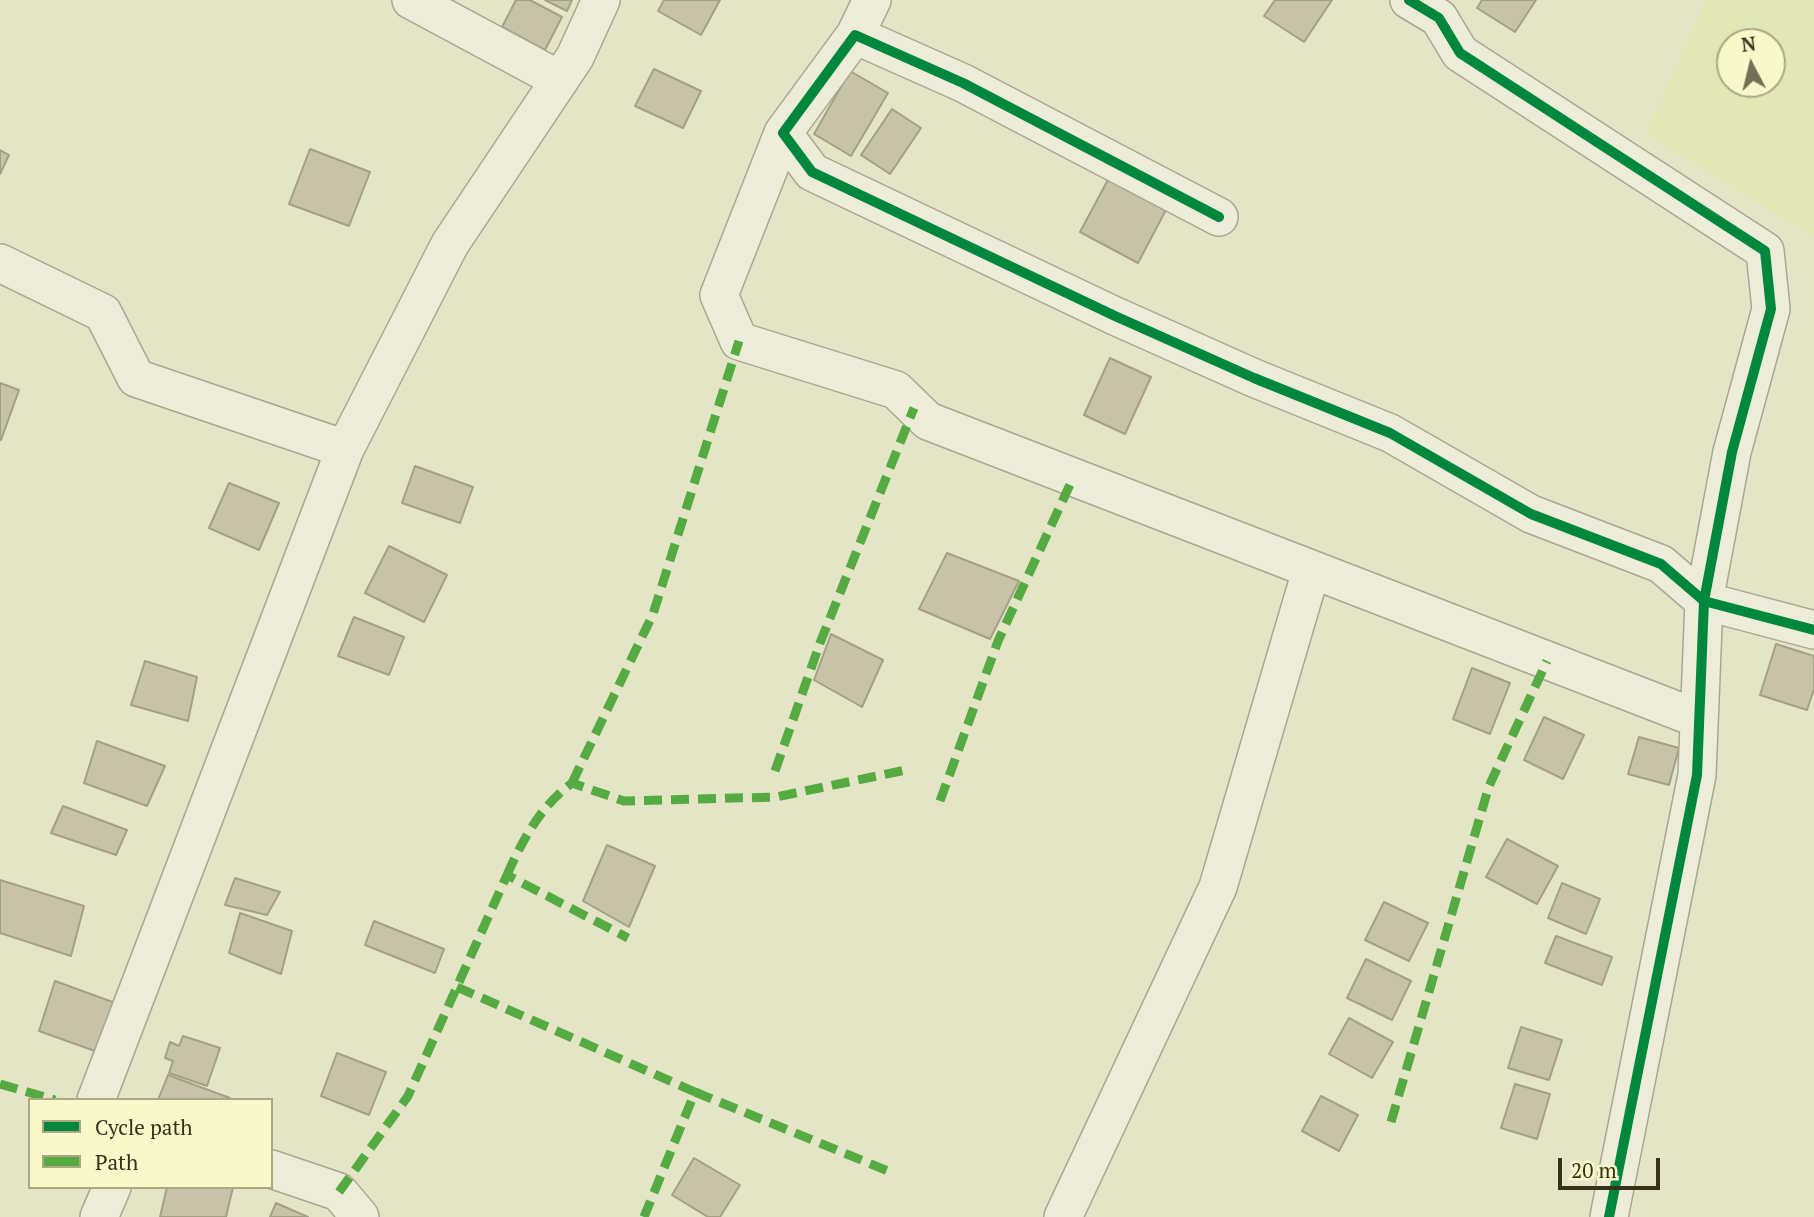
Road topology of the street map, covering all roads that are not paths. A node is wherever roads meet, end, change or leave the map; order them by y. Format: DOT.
graph roads {
  1 [pos="411,0"];
  2 [pos="601,0"];
  3 [pos="872,0"];
  4 [pos="1409,0"];
  5 [pos="855,35"];
  6 [pos="560,80"];
  7 [pos="783,133"];
  8 [pos="1219,217"];
  9 [pos="0,263"];
  10 [pos="345,449"];
  11 [pos="1311,571"];
  12 [pos="1704,601"];
  13 [pos="1814,631"];
  14 [pos="1699,719"];
  15 [pos="97,1098"];
  16 [pos="273,1170"];
  17 [pos="111,1189"];
  18 [pos="99,1217"];
  19 [pos="360,1217"];
  20 [pos="1062,1217"];
  21 [pos="1609,1217"];
  1 -- 6 [label="street"];
  2 -- 6 [label="street"];
  3 -- 5 [label="street"];
  4 -- 12 [label="street"];
  5 -- 7 [label="street"];
  5 -- 8 [label="street"];
  6 -- 10 [label="street"];
  7 -- 11 [label="street"];
  7 -- 12 [label="street"];
  9 -- 10 [label="street"];
  10 -- 15 [label="street"];
  11 -- 14 [label="street"];
  11 -- 20 [label="street"];
  12 -- 13 [label="street"];
  12 -- 14 [label="street"];
  14 -- 21 [label="street"];
  16 -- 19 [label="street"];
  17 -- 18 [label="street"];
}
